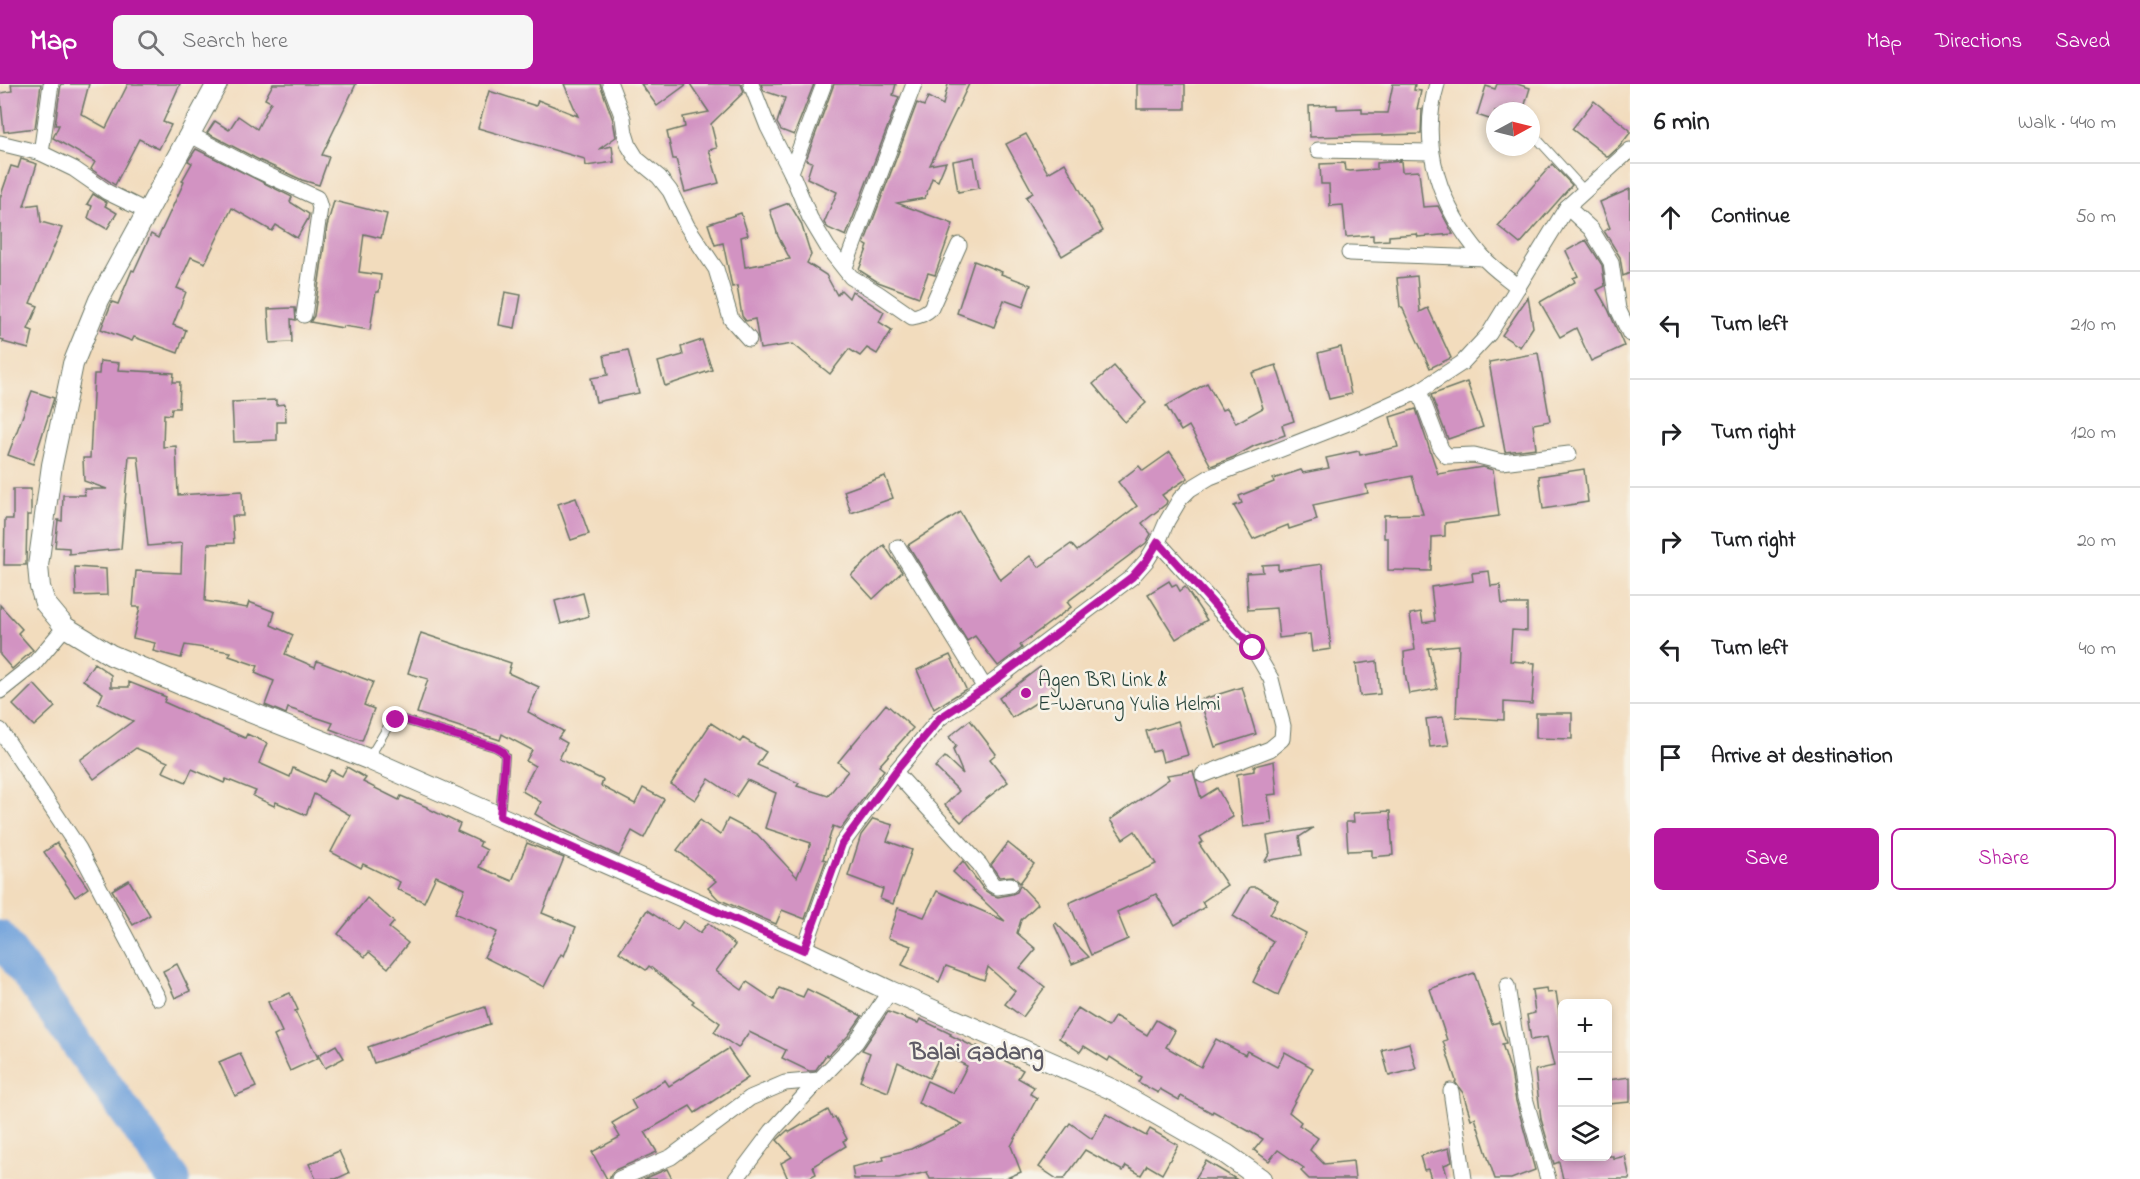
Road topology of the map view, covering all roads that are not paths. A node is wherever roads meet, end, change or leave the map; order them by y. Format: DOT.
graph roads {
  1 [pos="51,84"];
  2 [pos="217,84"];
  3 [pos="610,84"];
  4 [pos="752,84"];
  5 [pos="824,84"];
  6 [pos="914,84"];
  7 [pos="1437,84"];
  8 [pos="189,134"];
  9 [pos="1540,142"];
  10 [pos="0,143"];
  11 [pos="1318,150"];
  12 [pos="1630,150"];
  13 [pos="1431,152"];
  14 [pos="41,153"];
  15 [pos="791,172"];
  16 [pos="1584,190"];
  17 [pos="1567,207"];
  18 [pos="146,211"];
  19 [pos="959,245"];
  20 [pos="1349,253"];
  21 [pos="1484,258"];
  22 [pos="845,267"];
  23 [pos="1518,287"];
  24 [pos="304,315"];
  25 [pos="1630,334"];
  26 [pos="749,339"];
  27 [pos="1419,391"];
  28 [pos="1569,454"];
  29 [pos="1158,542"];
  30 [pos="898,547"];
  31 [pos="65,627"];
  32 [pos="985,688"];
  33 [pos="0,691"];
  34 [pos="0,730"];
  35 [pos="368,759"];
  36 [pos="895,772"];
  37 [pos="1203,775"];
  38 [pos="500,816"];
  39 [pos="1010,885"];
  40 [pos="804,950"];
  41 [pos="1507,986"];
  42 [pos="890,991"];
  43 [pos="158,998"];
  44 [pos="819,1080"];
  45 [pos="1451,1091"];
  46 [pos="1544,1178"];
  47 [pos="619,1179"];
  48 [pos="736,1179"];
  49 [pos="1261,1179"];
  50 [pos="1464,1179"];
  1 -- 14 [label="street"];
  2 -- 8 [label="street"];
  3 -- 26 [label="street"];
  4 -- 15 [label="street"];
  5 -- 15 [label="street"];
  6 -- 22 [label="street"];
  7 -- 13 [label="street"];
  8 -- 18 [label="street"];
  8 -- 24 [label="street"];
  9 -- 16 [label="lane"];
  10 -- 14 [label="street"];
  11 -- 13 [label="street"];
  12 -- 16 [label="street"];
  13 -- 21 [label="street"];
  14 -- 18 [label="street"];
  15 -- 22 [label="street"];
  16 -- 17 [label="street"];
  17 -- 23 [label="street"];
  17 -- 25 [label="street"];
  18 -- 31 [label="street"];
  19 -- 22 [label="street"];
  20 -- 21 [label="street"];
  21 -- 23 [label="street"];
  23 -- 27 [label="street"];
  27 -- 28 [label="street"];
  27 -- 29 [label="street"];
  29 -- 32 [label="street"];
  29 -- 37 [label="street"];
  30 -- 32 [label="street"];
  31 -- 33 [label="street"];
  31 -- 35 [label="street"];
  32 -- 36 [label="street"];
  34 -- 43 [label="street"];
  35 -- 38 [label="street"];
  35 -- 38 [label="lane"];
  36 -- 39 [label="street"];
  36 -- 40 [label="street"];
  38 -- 40 [label="street"];
  40 -- 42 [label="street"];
  41 -- 46 [label="street"];
  42 -- 44 [label="street"];
  42 -- 49 [label="street"];
  44 -- 47 [label="street"];
  44 -- 48 [label="street"];
  45 -- 50 [label="street"];
}
